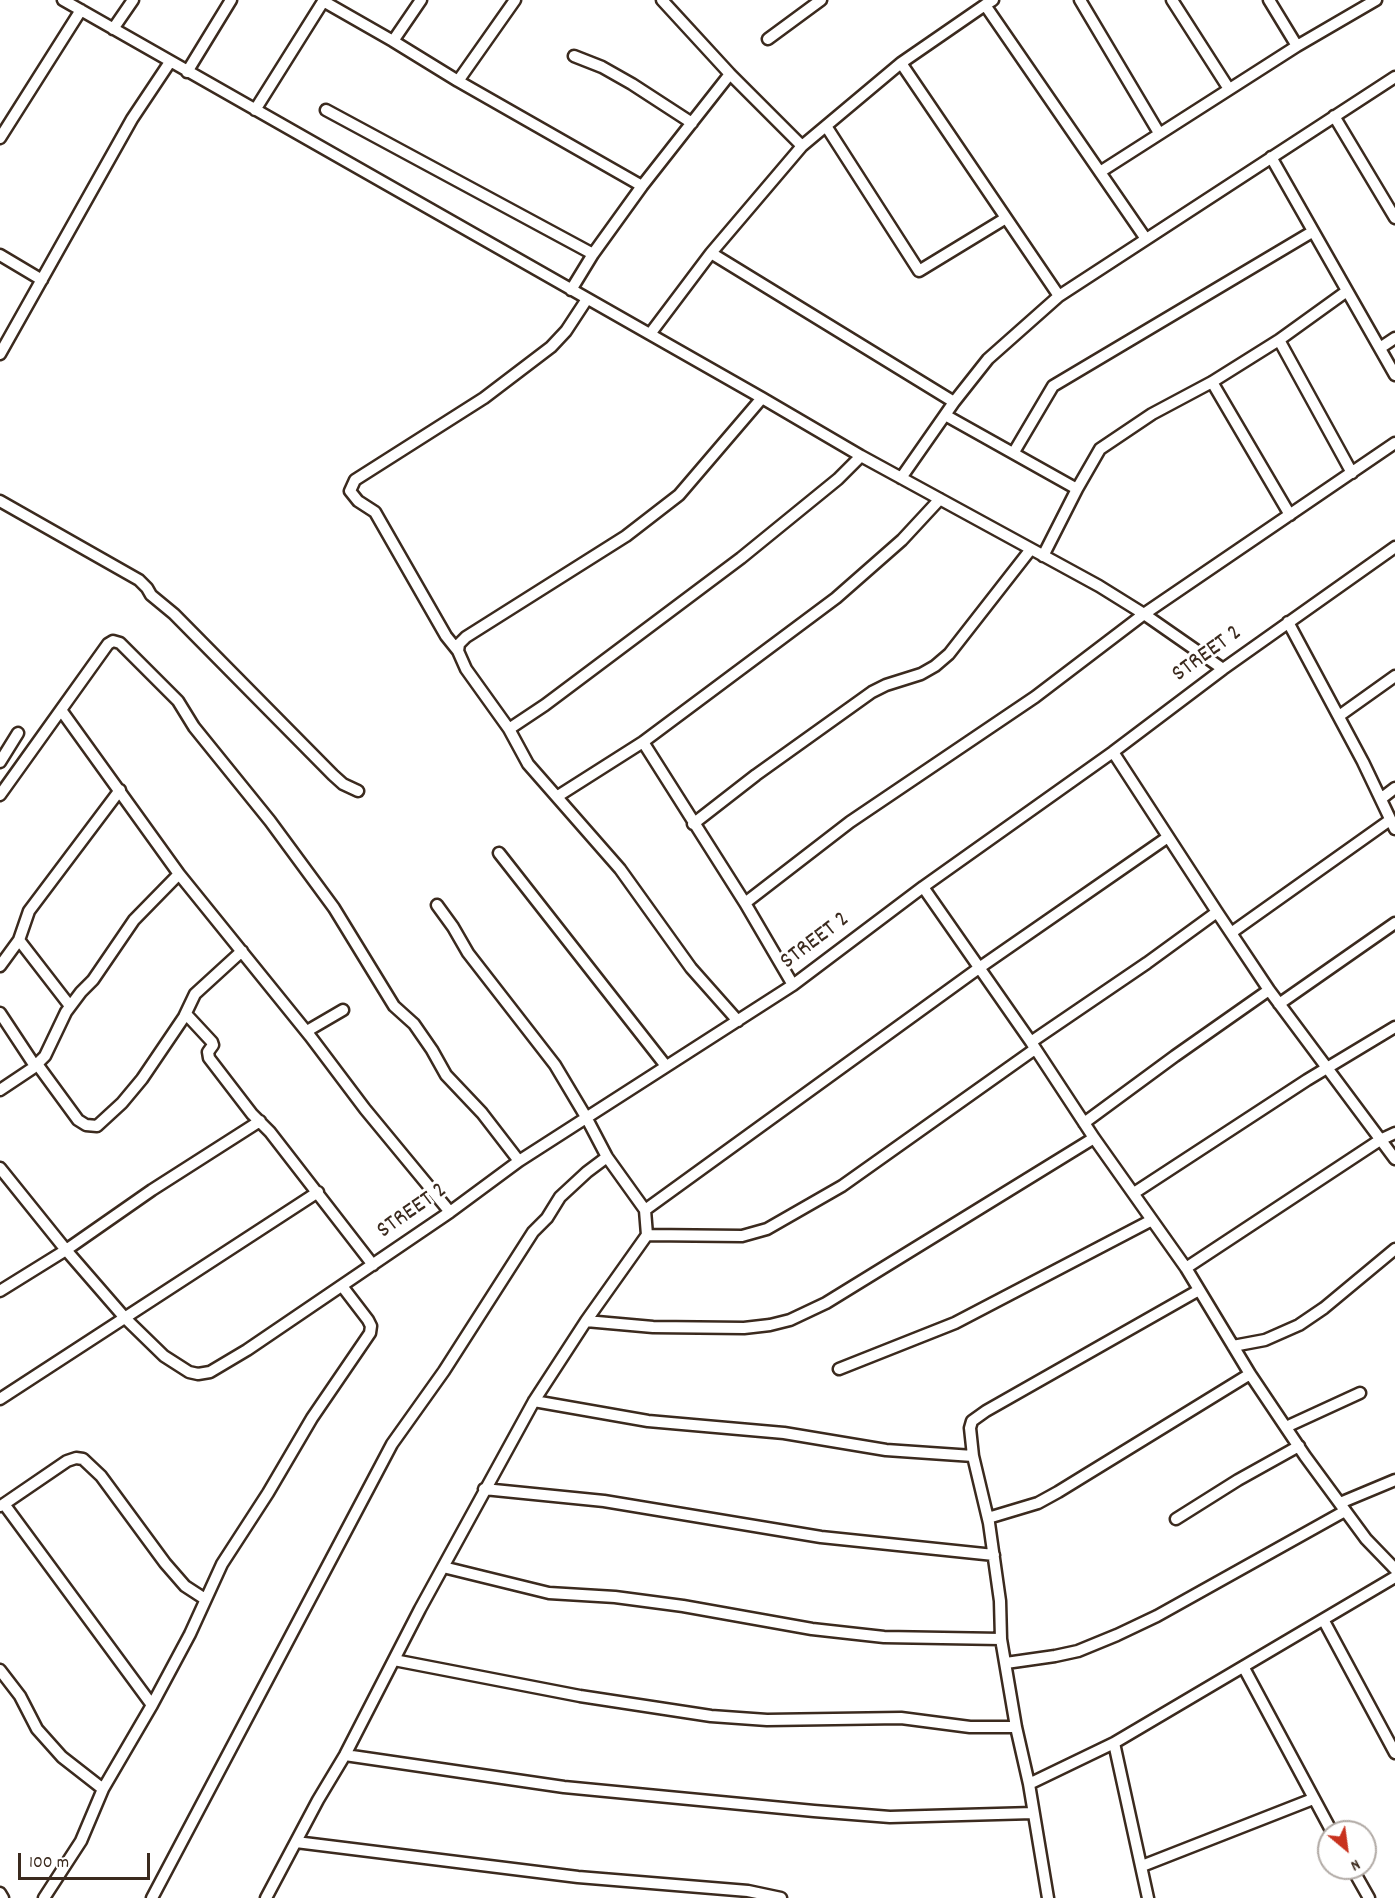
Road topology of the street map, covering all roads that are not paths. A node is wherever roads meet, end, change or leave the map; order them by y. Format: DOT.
graph roads {
  1 [pos="63,0"];
  2 [pos="133,0"];
  3 [pos="231,0"];
  4 [pos="323,0"];
  5 [pos="421,0"];
  6 [pos="515,0"];
  7 [pos="662,0"];
  8 [pos="821,0"];
  9 [pos="1080,0"];
  10 [pos="1172,0"];
  11 [pos="1269,0"];
  12 [pos="1376,0"];
  13 [pos="989,3"];
  14 [pos="1360,4"];
  15 [pos="81,10"];
  16 [pos="113,29"];
  17 [pos="768,39"];
  18 [pos="393,41"];
  19 [pos="1297,46"];
  20 [pos="574,56"];
  21 [pos="170,62"];
  22 [pos="901,63"];
  23 [pos="188,72"];
  24 [pos="730,74"];
  25 [pos="1395,77"];
  26 [pos="458,81"];
  27 [pos="1229,89"];
  28 [pos="255,110"];
  29 [pos="326,110"];
  30 [pos="1334,116"];
  31 [pos="692,123"];
  32 [pos="826,126"];
  33 [pos="1159,133"];
  34 [pos="0,138"];
  35 [pos="802,146"];
  36 [pos="1271,158"];
  37 [pos="1100,172"];
  38 [pos="642,186"];
  39 [pos="1006,218"];
  40 [pos="1395,218"];
  41 [pos="1312,232"];
  42 [pos="1146,239"];
  43 [pos="711,253"];
  44 [pos="593,254"];
  45 [pos="0,255"];
  46 [pos="42,280"];
  47 [pos="571,290"];
  48 [pos="1347,291"];
  49 [pos="1059,296"];
  50 [pos="587,299"];
  51 [pos="650,334"];
  52 [pos="1395,338"];
  53 [pos="1279,340"];
  54 [pos="1380,348"];
  55 [pos="0,354"];
  56 [pos="1395,375"];
  57 [pos="1212,382"];
  58 [pos="762,398"];
  59 [pos="954,402"];
  60 [pos="945,415"];
  61 [pos="1395,443"];
  62 [pos="1014,452"];
  63 [pos="861,456"];
  64 [pos="1352,472"];
  65 [pos="901,478"];
  66 [pos="1077,489"];
  67 [pos="940,499"];
  68 [pos="0,501"];
  69 [pos="1290,515"];
  70 [pos="1395,547"];
  71 [pos="1031,549"];
  72 [pos="1043,556"];
  73 [pos="1144,614"];
  74 [pos="1288,622"];
  75 [pos="458,651"];
  76 [pos="1223,669"];
  77 [pos="1395,676"];
  78 [pos="61,710"];
  79 [pos="1339,716"];
  80 [pos="509,729"];
  81 [pos="18,733"];
  82 [pos="643,742"];
  83 [pos="1113,752"];
  84 [pos="0,762"];
  85 [pos="1395,788"];
  86 [pos="120,790"];
  87 [pos="358,790"];
  88 [pos="0,795"];
  89 [pos="558,796"];
  90 [pos="1382,798"];
  91 [pos="693,824"];
  92 [pos="1392,825"];
  93 [pos="1168,837"];
  94 [pos="499,853"];
  95 [pos="179,874"];
  96 [pos="923,887"];
  97 [pos="745,903"];
  98 [pos="437,905"];
  99 [pos="1216,912"];
  100 [pos="1395,923"];
  101 [pos="1231,933"];
  102 [pos="19,940"];
  103 [pos="242,951"];
  104 [pos="0,966"];
  105 [pos="979,968"];
  106 [pos="793,986"];
  107 [pos="1269,990"];
  108 [pos="1279,1004"];
  109 [pos="70,1006"];
  110 [pos="343,1010"];
  111 [pos="0,1013"];
  112 [pos="186,1014"];
  113 [pos="738,1021"];
  114 [pos="1395,1027"];
  115 [pos="307,1031"];
  116 [pos="1033,1045"];
  117 [pos="36,1065"];
  118 [pos="666,1066"];
  119 [pos="1326,1069"];
  120 [pos="0,1090"];
  121 [pos="586,1117"];
  122 [pos="260,1121"];
  123 [pos="1084,1123"];
  124 [pos="1395,1133"];
  125 [pos="1094,1138"];
  126 [pos="1380,1140"];
  127 [pos="607,1157"];
  128 [pos="1395,1159"];
  129 [pos="519,1161"];
  130 [pos="0,1168"];
  131 [pos="4,1181"];
  132 [pos="318,1192"];
  133 [pos="1134,1193"];
  134 [pos="645,1210"];
  135 [pos="450,1212"];
  136 [pos="1152,1221"];
  137 [pos="647,1236"];
  138 [pos="1395,1249"];
  139 [pos="66,1250"];
  140 [pos="373,1264"];
  141 [pos="1186,1268"];
  142 [pos="342,1286"];
  143 [pos="1199,1290"];
  144 [pos="0,1291"];
  145 [pos="124,1318"];
  146 [pos="586,1321"];
  147 [pos="1233,1346"];
  148 [pos="839,1369"];
  149 [pos="1250,1374"];
  150 [pos="1360,1393"];
  151 [pos="0,1399"];
  152 [pos="534,1401"];
  153 [pos="1286,1427"];
  154 [pos="1299,1446"];
  155 [pos="973,1456"];
  156 [pos="1395,1480"];
  157 [pos="484,1489"];
  158 [pos="2,1505"];
  159 [pos="1342,1507"];
  160 [pos="988,1518"];
  161 [pos="1176,1519"];
  162 [pos="994,1555"];
  163 [pos="443,1567"];
  164 [pos="1395,1569"];
  165 [pos="1395,1577"];
  166 [pos="205,1599"];
  167 [pos="1324,1621"];
  168 [pos="1001,1639"];
  169 [pos="394,1660"];
  170 [pos="1006,1663"];
  171 [pos="1244,1668"];
  172 [pos="0,1670"];
  173 [pos="152,1706"];
  174 [pos="1016,1727"];
  175 [pos="1114,1743"];
  176 [pos="1395,1753"];
  177 [pos="345,1755"];
  178 [pos="1029,1784"];
  179 [pos="103,1789"];
  180 [pos="1313,1799"];
  181 [pos="1033,1813"];
  182 [pos="1325,1820"];
  183 [pos="296,1842"];
  184 [pos="1142,1866"];
  185 [pos="1359,1880"];
  186 [pos="0,1893"];
  187 [pos="3,1898"];
  188 [pos="44,1898"];
  189 [pos="152,1898"];
  190 [pos="266,1898"];
  191 [pos="781,1898"];
  192 [pos="1048,1898"];
  193 [pos="1148,1898"];
  194 [pos="1369,1898"];
  1 -- 15 [label="street"];
  2 -- 16 [label="street"];
  3 -- 23 [label="street"];
  4 -- 18 [label="street"];
  4 -- 28 [label="street"];
  5 -- 18 [label="street"];
  6 -- 26 [label="street"];
  7 -- 24 [label="street"];
  8 -- 17 [label="street"];
  9 -- 33 [label="street"];
  10 -- 27 [label="street"];
  11 -- 19 [label="street"];
  12 -- 14 [label="street"];
  13 -- 22 [label="street"];
  13 -- 37 [label="street"];
  14 -- 19 [label="street"];
  15 -- 16 [label="street"];
  15 -- 34 [label="street"];
  16 -- 21 [label="street"];
  18 -- 26 [label="street"];
  19 -- 27 [label="street"];
  20 -- 31 [label="street"];
  21 -- 23 [label="street"];
  21 -- 46 [label="street"];
  22 -- 32 [label="street"];
  22 -- 39 [label="street"];
  23 -- 28 [label="street"];
  24 -- 31 [label="street"];
  24 -- 35 [label="street"];
  25 -- 30 [label="street"];
  26 -- 38 [label="street"];
  27 -- 33 [label="street"];
  28 -- 47 [label="street"];
  29 -- 44 [label="street"];
  30 -- 36 [label="street"];
  30 -- 40 [label="street"];
  31 -- 38 [label="street"];
  32 -- 35 [label="street"];
  32 -- 39 [label="street"];
  33 -- 37 [label="street"];
  35 -- 43 [label="street"];
  36 -- 41 [label="street"];
  36 -- 42 [label="street"];
  37 -- 42 [label="street"];
  38 -- 44 [label="street"];
  39 -- 49 [label="street"];
  41 -- 48 [label="street"];
  41 -- 62 [label="street"];
  42 -- 49 [label="street"];
  43 -- 51 [label="street"];
  43 -- 59 [label="street"];
  44 -- 47 [label="street"];
  45 -- 46 [label="street"];
  46 -- 55 [label="street"];
  47 -- 50 [label="street"];
  48 -- 53 [label="street"];
  48 -- 54 [label="street"];
  49 -- 59 [label="street"];
  50 -- 51 [label="street"];
  50 -- 75 [label="street"];
  51 -- 58 [label="street"];
  52 -- 54 [label="street"];
  53 -- 57 [label="street"];
  53 -- 64 [label="street"];
  54 -- 56 [label="street"];
  57 -- 66 [label="street"];
  57 -- 69 [label="street"];
  58 -- 63 [label="street"];
  58 -- 75 [label="street"];
  59 -- 60 [label="street"];
  60 -- 62 [label="street"];
  60 -- 65 [label="street"];
  61 -- 64 [label="street"];
  62 -- 66 [label="street"];
  63 -- 65 [label="street"];
  63 -- 80 [label="street"];
  64 -- 69 [label="street"];
  65 -- 67 [label="street"];
  66 -- 72 [label="street"];
  67 -- 71 [label="street"];
  67 -- 82 [label="street"];
  68 -- 87 [label="street"];
  69 -- 73 [label="street"];
  70 -- 74 [label="street, STREET 2"];
  71 -- 72 [label="street"];
  71 -- 91 [label="street"];
  72 -- 73 [label="street"];
  73 -- 76 [label="street"];
  73 -- 97 [label="street"];
  74 -- 76 [label="street, STREET 2"];
  74 -- 79 [label="street"];
  75 -- 80 [label="street"];
  76 -- 83 [label="street, STREET 2"];
  77 -- 79 [label="street"];
  78 -- 86 [label="street"];
  78 -- 88 [label="street"];
  78 -- 129 [label="street"];
  79 -- 90 [label="street"];
  80 -- 89 [label="street"];
  81 -- 84 [label="street"];
  82 -- 89 [label="street"];
  82 -- 91 [label="street"];
  83 -- 93 [label="street"];
  83 -- 96 [label="street, STREET 2"];
  85 -- 90 [label="street"];
  86 -- 95 [label="street"];
  86 -- 102 [label="street"];
  89 -- 113 [label="street"];
  90 -- 92 [label="street"];
  91 -- 97 [label="street"];
  92 -- 101 [label="street"];
  93 -- 99 [label="street"];
  93 -- 105 [label="street"];
  94 -- 118 [label="street"];
  95 -- 103 [label="street"];
  95 -- 109 [label="street"];
  96 -- 105 [label="street"];
  96 -- 106 [label="street, STREET 2"];
  97 -- 106 [label="street"];
  98 -- 121 [label="street"];
  99 -- 101 [label="street"];
  99 -- 116 [label="street"];
  100 -- 108 [label="street"];
  101 -- 107 [label="street"];
  102 -- 104 [label="street"];
  102 -- 109 [label="street"];
  103 -- 112 [label="street"];
  103 -- 115 [label="street"];
  105 -- 116 [label="street"];
  105 -- 134 [label="street"];
  106 -- 113 [label="street, STREET 2"];
  107 -- 108 [label="street"];
  107 -- 123 [label="street"];
  108 -- 119 [label="street"];
  109 -- 117 [label="street"];
  110 -- 115 [label="street"];
  111 -- 117 [label="street"];
  112 -- 117 [label="street"];
  112 -- 122 [label="street"];
  113 -- 118 [label="street, STREET 2"];
  114 -- 119 [label="street"];
  115 -- 135 [label="street"];
  116 -- 123 [label="street"];
  116 -- 137 [label="street"];
  117 -- 120 [label="street"];
  118 -- 121 [label="street, STREET 2"];
  119 -- 126 [label="street"];
  119 -- 133 [label="street"];
  121 -- 127 [label="street"];
  121 -- 129 [label="street, STREET 2"];
  122 -- 132 [label="street"];
  122 -- 139 [label="street"];
  123 -- 125 [label="street"];
  124 -- 126 [label="street"];
  125 -- 133 [label="street"];
  125 -- 146 [label="street"];
  126 -- 128 [label="street"];
  126 -- 141 [label="street"];
  127 -- 134 [label="street"];
  127 -- 189 [label="street"];
  129 -- 135 [label="street, STREET 2"];
  130 -- 131 [label="street, STREET 2"];
  131 -- 139 [label="street, STREET 2"];
  132 -- 140 [label="street"];
  132 -- 145 [label="street"];
  133 -- 136 [label="street"];
  134 -- 137 [label="street"];
  135 -- 140 [label="street, STREET 2"];
  136 -- 141 [label="street"];
  136 -- 148 [label="street"];
  137 -- 146 [label="street"];
  138 -- 147 [label="street"];
  139 -- 144 [label="street"];
  139 -- 145 [label="street, STREET 2"];
  140 -- 142 [label="street, STREET 2"];
  141 -- 143 [label="street"];
  142 -- 145 [label="street, STREET 2"];
  142 -- 166 [label="street"];
  143 -- 147 [label="street"];
  143 -- 155 [label="street"];
  145 -- 151 [label="street"];
  146 -- 152 [label="street"];
  147 -- 149 [label="street"];
  149 -- 153 [label="street"];
  149 -- 160 [label="street"];
  150 -- 153 [label="street"];
  152 -- 155 [label="street"];
  152 -- 157 [label="street"];
  153 -- 154 [label="street"];
  154 -- 159 [label="street"];
  154 -- 161 [label="street"];
  155 -- 160 [label="street"];
  156 -- 159 [label="street"];
  157 -- 162 [label="street"];
  157 -- 163 [label="street"];
  158 -- 166 [label="street"];
  158 -- 173 [label="street"];
  159 -- 164 [label="street"];
  159 -- 170 [label="street"];
  160 -- 162 [label="street"];
  162 -- 168 [label="street"];
  163 -- 168 [label="street"];
  163 -- 169 [label="street"];
  165 -- 167 [label="street"];
  166 -- 173 [label="street"];
  167 -- 171 [label="street"];
  167 -- 176 [label="street"];
  168 -- 170 [label="street"];
  169 -- 174 [label="street"];
  169 -- 177 [label="street"];
  170 -- 174 [label="street"];
  171 -- 175 [label="street"];
  171 -- 180 [label="street"];
  172 -- 179 [label="street"];
  173 -- 179 [label="street"];
  174 -- 178 [label="street"];
  175 -- 178 [label="street"];
  175 -- 184 [label="street"];
  177 -- 181 [label="street"];
  177 -- 183 [label="street"];
  178 -- 181 [label="street"];
  179 -- 188 [label="street"];
  180 -- 182 [label="street"];
  180 -- 184 [label="street"];
  181 -- 192 [label="street"];
  183 -- 190 [label="street"];
  183 -- 191 [label="street"];
  184 -- 193 [label="street"];
  185 -- 194 [label="street"];
  186 -- 187 [label="street"];
}
